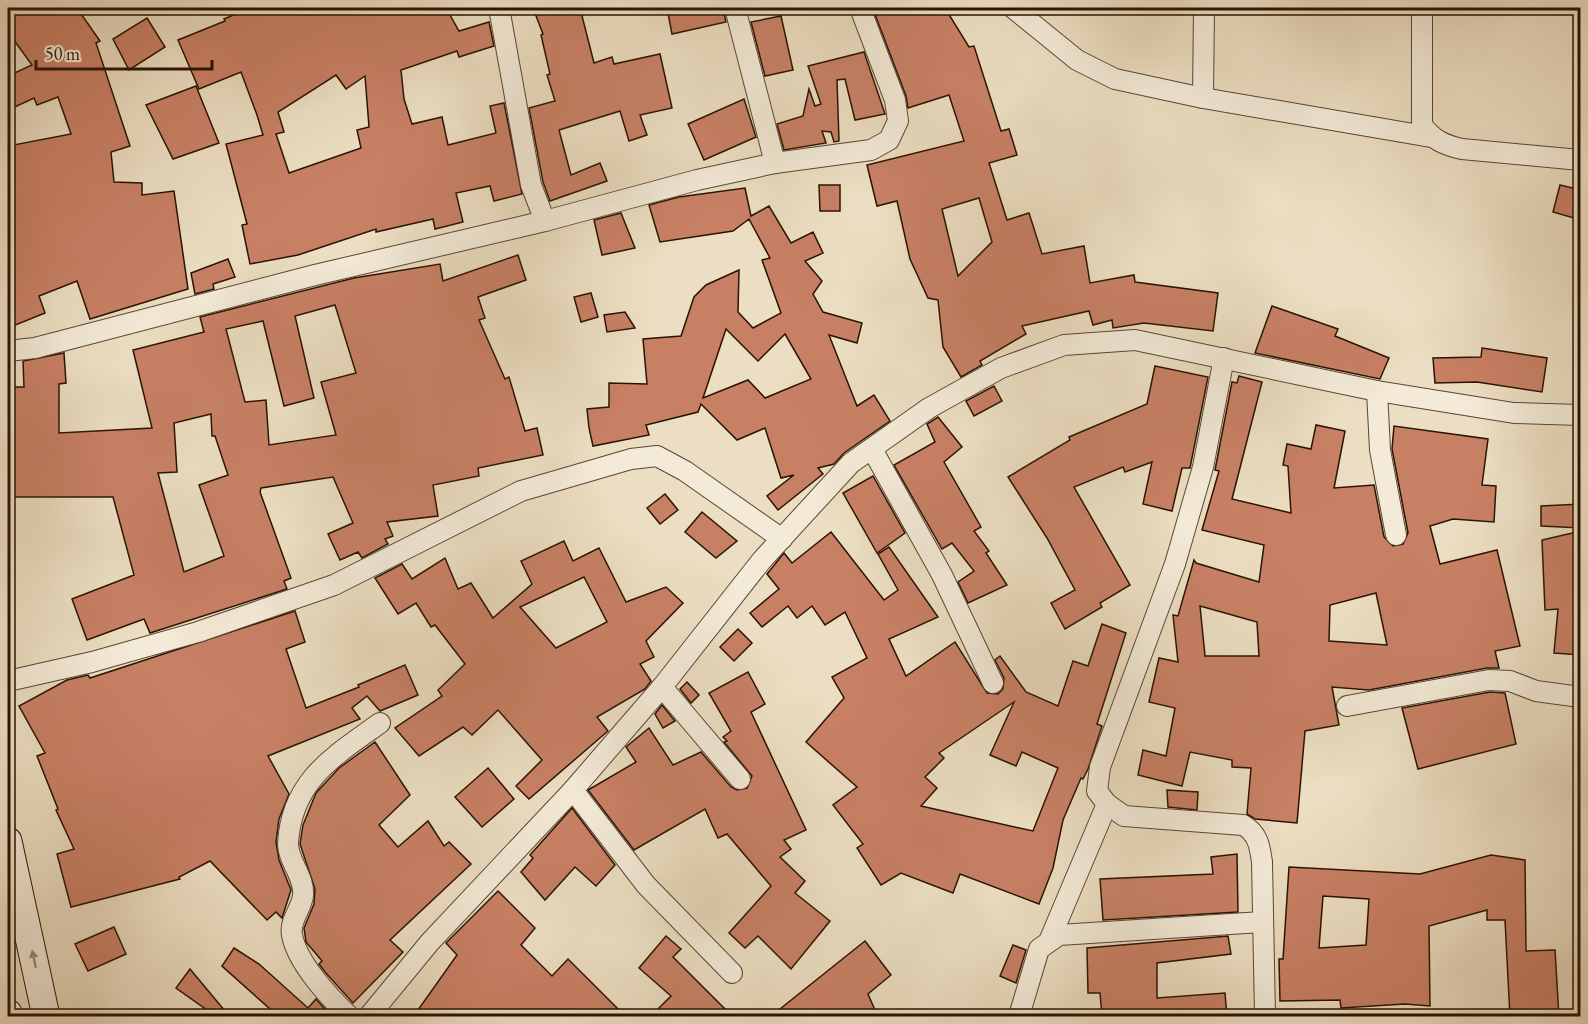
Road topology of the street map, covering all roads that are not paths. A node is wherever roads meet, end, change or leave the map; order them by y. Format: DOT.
graph roads {
  1 [pos="500,8"];
  2 [pos="735,8"];
  3 [pos="860,8"];
  4 [pos="1013,8"];
  5 [pos="1204,8"];
  6 [pos="1422,8"];
  7 [pos="1203,98"];
  8 [pos="1431,137"];
  9 [pos="1581,160"];
  10 [pos="775,163"];
  11 [pos="545,221"];
  12 [pos="8,351"];
  13 [pos="1224,358"];
  14 [pos="1377,391"];
  15 [pos="1581,415"];
  16 [pos="872,449"];
  17 [pos="1396,535"];
  18 [pos="782,538"];
  19 [pos="8,681"];
  20 [pos="993,683"];
  21 [pos="662,687"];
  22 [pos="1581,697"];
  23 [pos="1347,706"];
  24 [pos="380,723"];
  25 [pos="740,779"];
  26 [pos="573,790"];
  27 [pos="1107,804"];
  28 [pos="8,841"];
  29 [pos="1262,922"];
  30 [pos="1050,939"];
  31 [pos="732,973"];
  32 [pos="46,1017"];
  33 [pos="349,1017"];
  34 [pos="369,1017"];
  35 [pos="1019,1017"];
  36 [pos="1265,1017"];
  1 -- 11 [label="street"];
  2 -- 10 [label="street"];
  3 -- 10 [label="street"];
  4 -- 7 [label="street"];
  5 -- 7 [label="street"];
  6 -- 8 [label="street"];
  7 -- 8 [label="street"];
  8 -- 9 [label="street"];
  10 -- 11 [label="street"];
  11 -- 12 [label="street"];
  13 -- 14 [label="street"];
  13 -- 16 [label="street"];
  13 -- 27 [label="street"];
  14 -- 15 [label="street"];
  14 -- 17 [label="street"];
  16 -- 18 [label="street"];
  16 -- 20 [label="street"];
  18 -- 19 [label="street"];
  18 -- 21 [label="street"];
  21 -- 25 [label="street"];
  21 -- 26 [label="street"];
  22 -- 23 [label="street"];
  24 -- 33 [label="street"];
  26 -- 31 [label="street"];
  26 -- 34 [label="street"];
  27 -- 29 [label="street"];
  27 -- 30 [label="street"];
  32 -- 28 [label="main road, one-way"];
  29 -- 30 [label="street"];
  29 -- 36 [label="street"];
  30 -- 35 [label="street"];
}
